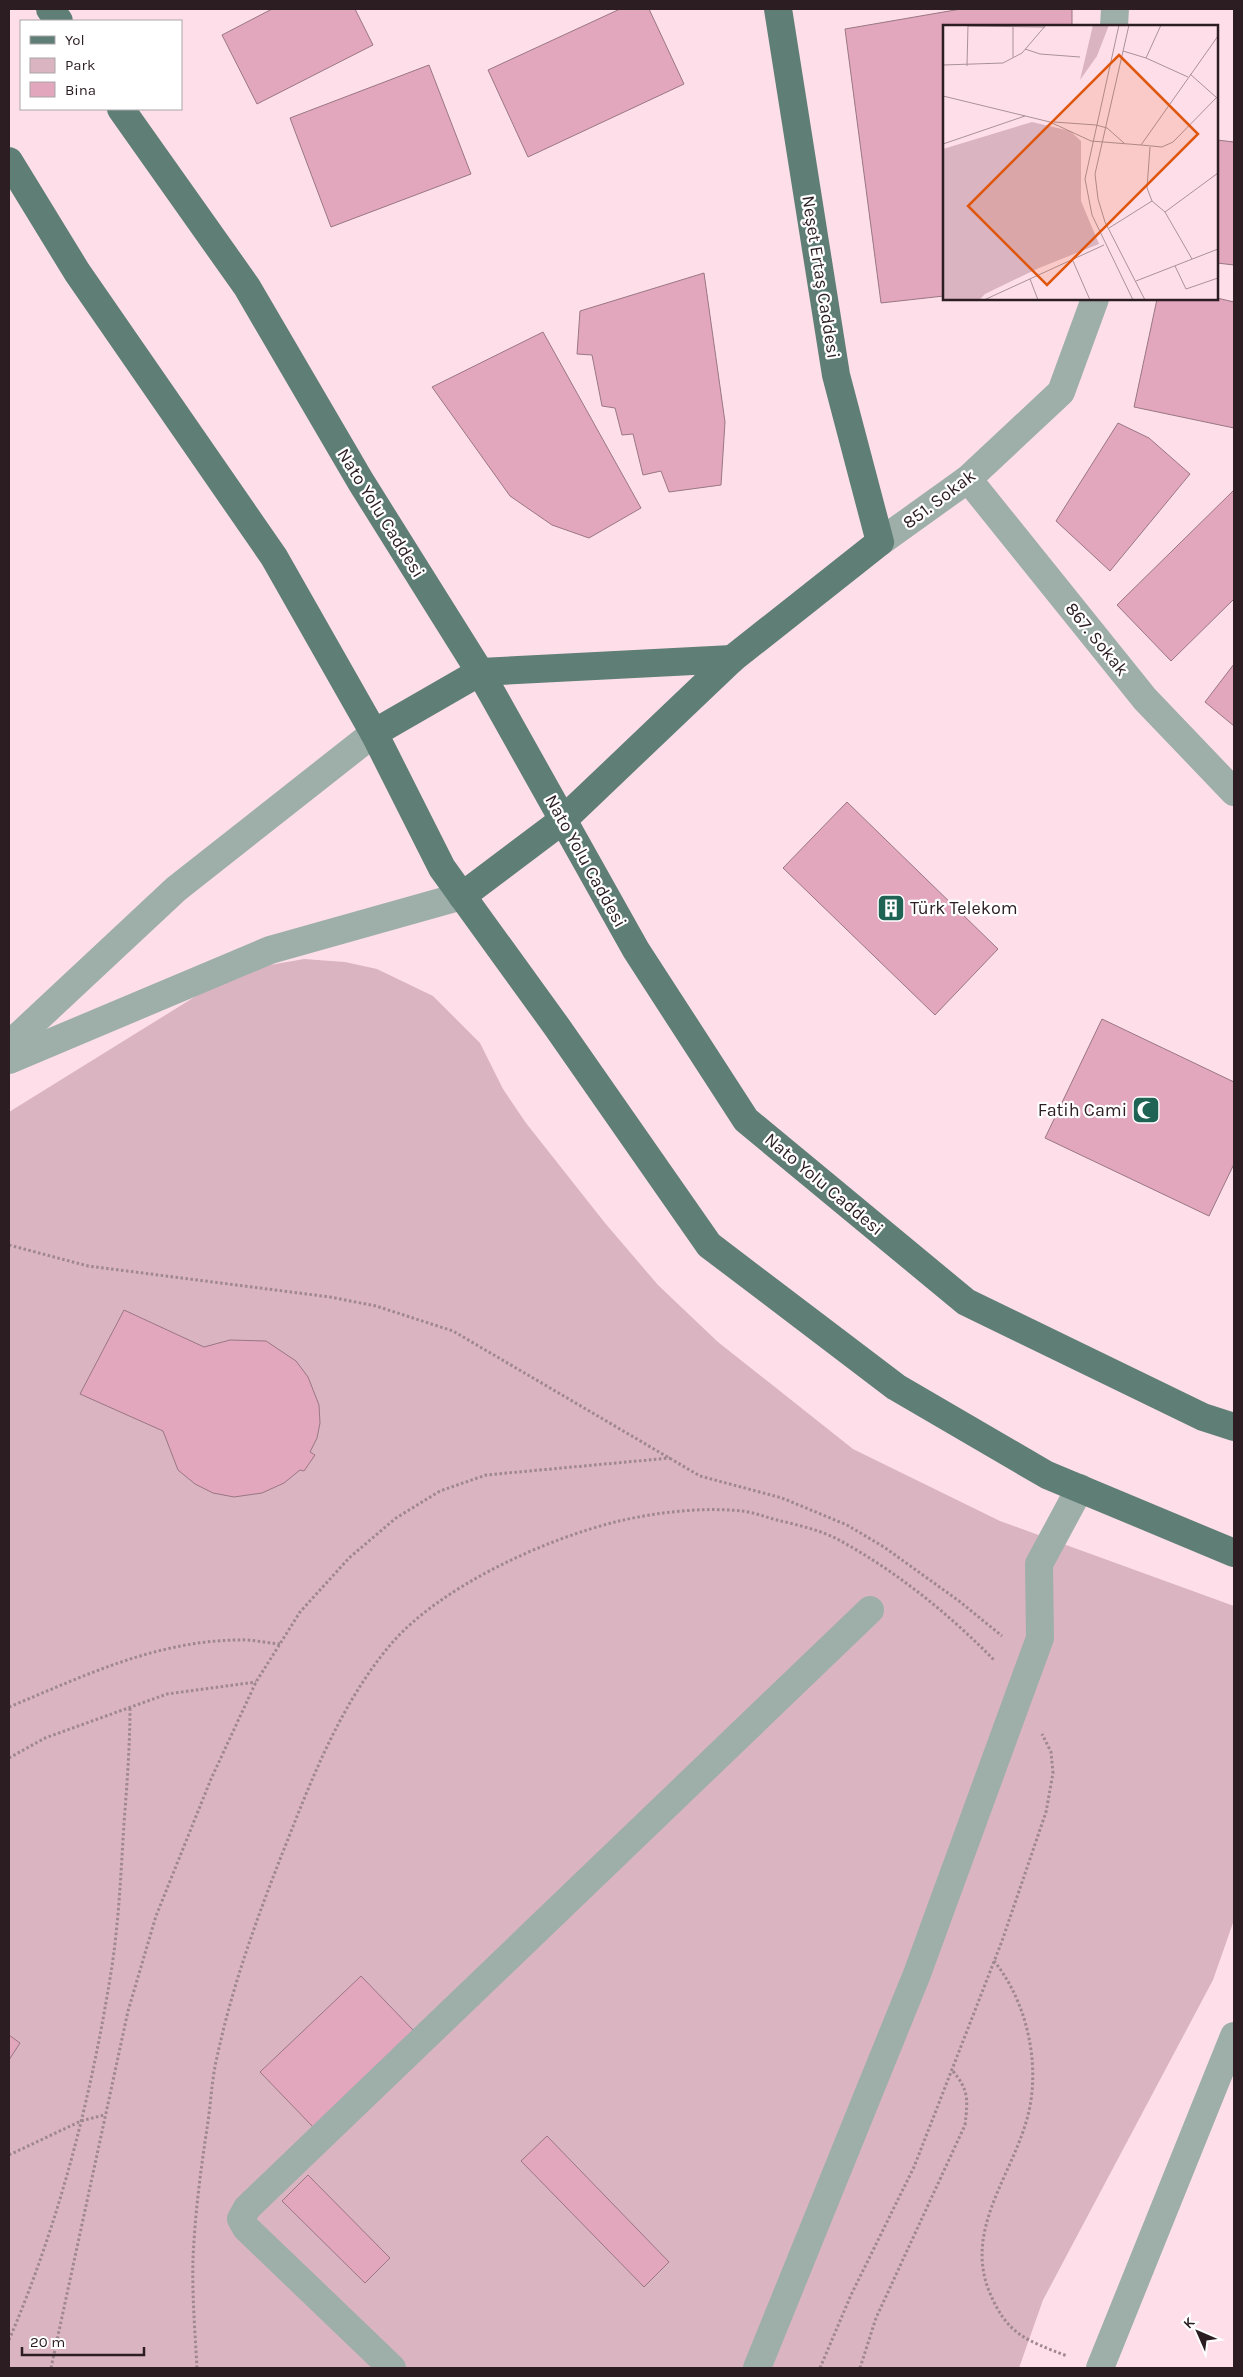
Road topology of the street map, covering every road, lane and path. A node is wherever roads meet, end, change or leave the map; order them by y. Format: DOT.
graph roads {
  1 [pos="50,9"];
  2 [pos="778,9"];
  3 [pos="1114,9"];
  4 [pos="58,20"];
  5 [pos="1114,25"];
  6 [pos="122,110"];
  7 [pos="9,161"];
  8 [pos="1095,300"];
  9 [pos="968,479"];
  10 [pos="880,542"];
  11 [pos="732,659"];
  12 [pos="480,672"];
  13 [pos="374,733"];
  14 [pos="1234,792"];
  15 [pos="563,820"];
  16 [pos="462,896"];
  17 [pos="9,1045"];
  18 [pos="9,1060"];
  19 [pos="9,1245"];
  20 [pos="1234,1427"];
  21 [pos="670,1458"];
  22 [pos="1080,1488"];
  23 [pos="1234,1553"];
  24 [pos="870,1610"];
  25 [pos="280,1644"];
  26 [pos="1032,1660"];
  27 [pos="256,1682"];
  28 [pos="1020,1692"];
  29 [pos="9,1707"];
  30 [pos="130,1707"];
  31 [pos="9,1758"];
  32 [pos="994,1961"];
  33 [pos="1234,2036"];
  34 [pos="952,2070"];
  35 [pos="104,2115"];
  36 [pos="81,2121"];
  37 [pos="9,2155"];
  38 [pos="9,2340"];
  39 [pos="51,2368"];
  40 [pos="197,2368"];
  41 [pos="392,2368"];
  42 [pos="757,2368"];
  43 [pos="820,2368"];
  44 [pos="860,2368"];
  45 [pos="1100,2368"];
  1 -- 4 [label="main road"];
  2 -- 10 [label="main road, Neşet Ertaş Caddesi"];
  3 -- 5 [label="street"];
  6 -- 12 [label="main road, Nato Yolu Caddesi"];
  7 -- 13 [label="main road"];
  8 -- 9 [label="street, 851. Sokak"];
  9 -- 10 [label="street, 851. Sokak"];
  9 -- 14 [label="street, 867. Sokak"];
  10 -- 11 [label="main road, 851. Sokak"];
  11 -- 12 [label="main road"];
  11 -- 15 [label="main road, 851. Sokak"];
  12 -- 13 [label="main road"];
  12 -- 15 [label="main road, Nato Yolu Caddesi"];
  13 -- 16 [label="main road"];
  13 -- 17 [label="street"];
  15 -- 16 [label="main road, 851. Sokak"];
  15 -- 20 [label="main road, Nato Yolu Caddesi"];
  16 -- 18 [label="street"];
  16 -- 22 [label="main road"];
  19 -- 21 [label="path"];
  21 -- 25 [label="path"];
  21 -- 26 [label="path"];
  22 -- 23 [label="main road"];
  22 -- 26 [label="street"];
  24 -- 41 [label="street"];
  25 -- 27 [label="path"];
  25 -- 29 [label="path"];
  26 -- 28 [label="street"];
  27 -- 30 [label="path"];
  27 -- 35 [label="path"];
  28 -- 32 [label="path"];
  28 -- 40 [label="path"];
  28 -- 42 [label="street"];
  30 -- 31 [label="path"];
  30 -- 36 [label="path"];
  32 -- 34 [label="path"];
  32 -- 45 [label="path"];
  33 -- 45 [label="street"];
  34 -- 43 [label="path"];
  34 -- 44 [label="path"];
  35 -- 36 [label="path"];
  35 -- 39 [label="path"];
  36 -- 37 [label="path"];
  36 -- 38 [label="path"];
}
